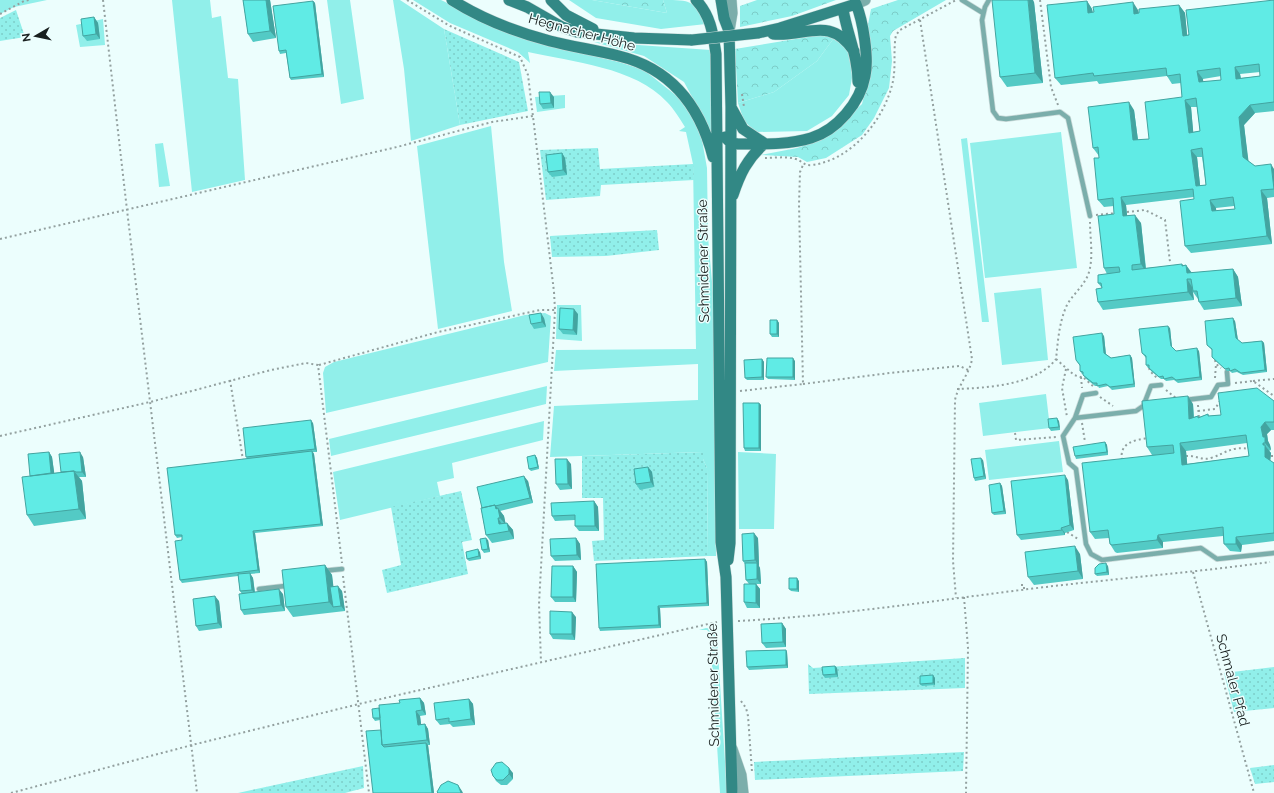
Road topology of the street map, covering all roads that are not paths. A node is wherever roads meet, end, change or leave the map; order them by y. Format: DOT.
graph roads {
  1 [pos="452,0"];
  2 [pos="509,0"];
  3 [pos="551,0"];
  4 [pos="696,0"];
  5 [pos="721,0"];
  6 [pos="731,0"];
  7 [pos="962,0"];
  8 [pos="989,0"];
  9 [pos="860,2"];
  10 [pos="843,9"];
  11 [pos="984,13"];
  12 [pos="729,31"];
  13 [pos="760,33"];
  14 [pos="605,34"];
  15 [pos="854,51"];
  16 [pos="854,101"];
  17 [pos="731,108"];
  18 [pos="717,130"];
  19 [pos="730,142"];
  20 [pos="764,144"];
  21 [pos="718,175"];
  22 [pos="730,206"];
  23 [pos="1090,216"];
  24 [pos="1227,372"];
  25 [pos="1161,383"];
  26 [pos="724,391"];
  27 [pos="1096,393"];
  28 [pos="1179,400"];
  29 [pos="1144,404"];
  30 [pos="1151,404"];
  31 [pos="1075,418"];
  32 [pos="1274,552"];
  33 [pos="342,569"];
  34 [pos="319,571"];
  35 [pos="284,581"];
  36 [pos="285,586"];
  37 [pos="259,589"];
  38 [pos="286,594"];
  39 [pos="730,744"];
  40 [pos="732,793"];
  41 [pos="743,793"];
  1 -- 21 [label="main road, Hegnacher Höhe"];
  2 -- 14 [label="main road, Hegnacher Höhe"];
  3 -- 14 [label="main road, Hegnacher Höhe"];
  4 -- 18 [label="main road, Schmidener Straße"];
  5 -- 12 [label="main road, Schmidener Straße"];
  6 -- 12 [label="street, Schmidener Straße"];
  7 -- 11 [label="lane"];
  8 -- 11 [label="lane"];
  9 -- 10 [label="main road"];
  9 -- 16 [label="main road"];
  10 -- 13 [label="main road"];
  10 -- 15 [label="main road"];
  11 -- 23 [label="lane"];
  12 -- 17 [label="main road, Schmidener Straße"];
  13 -- 14 [label="main road, Hegnacher Höhe, bridge"];
  13 -- 15 [label="main road"];
  15 -- 16 [label="main road"];
  16 -- 20 [label="main road"];
  17 -- 19 [label="main road, Schmidener Straße"];
  17 -- 20 [label="main road"];
  18 -- 19 [label="main road"];
  18 -- 21 [label="main road, Schmidener Straße"];
  19 -- 20 [label="main road"];
  19 -- 22 [label="main road, Schmidener Straße"];
  20 -- 22 [label="main road, Schmidener Straße"];
  21 -- 26 [label="main road, Schmidener Straße"];
  22 -- 26 [label="main road, Schmidener Straße"];
  24 -- 28 [label="lane"];
  25 -- 29 [label="lane"];
  26 -- 39 [label="main road, Schmidener Straße"];
  27 -- 31 [label="lane"];
  29 -- 30 [label="lane"];
  29 -- 31 [label="lane"];
  31 -- 32 [label="lane"];
  33 -- 34 [label="lane"];
  35 -- 36 [label="lane"];
  36 -- 37 [label="lane"];
  36 -- 38 [label="lane"];
  39 -- 40 [label="main road, Schmidener Straße"];
  39 -- 41 [label="street"];
}
